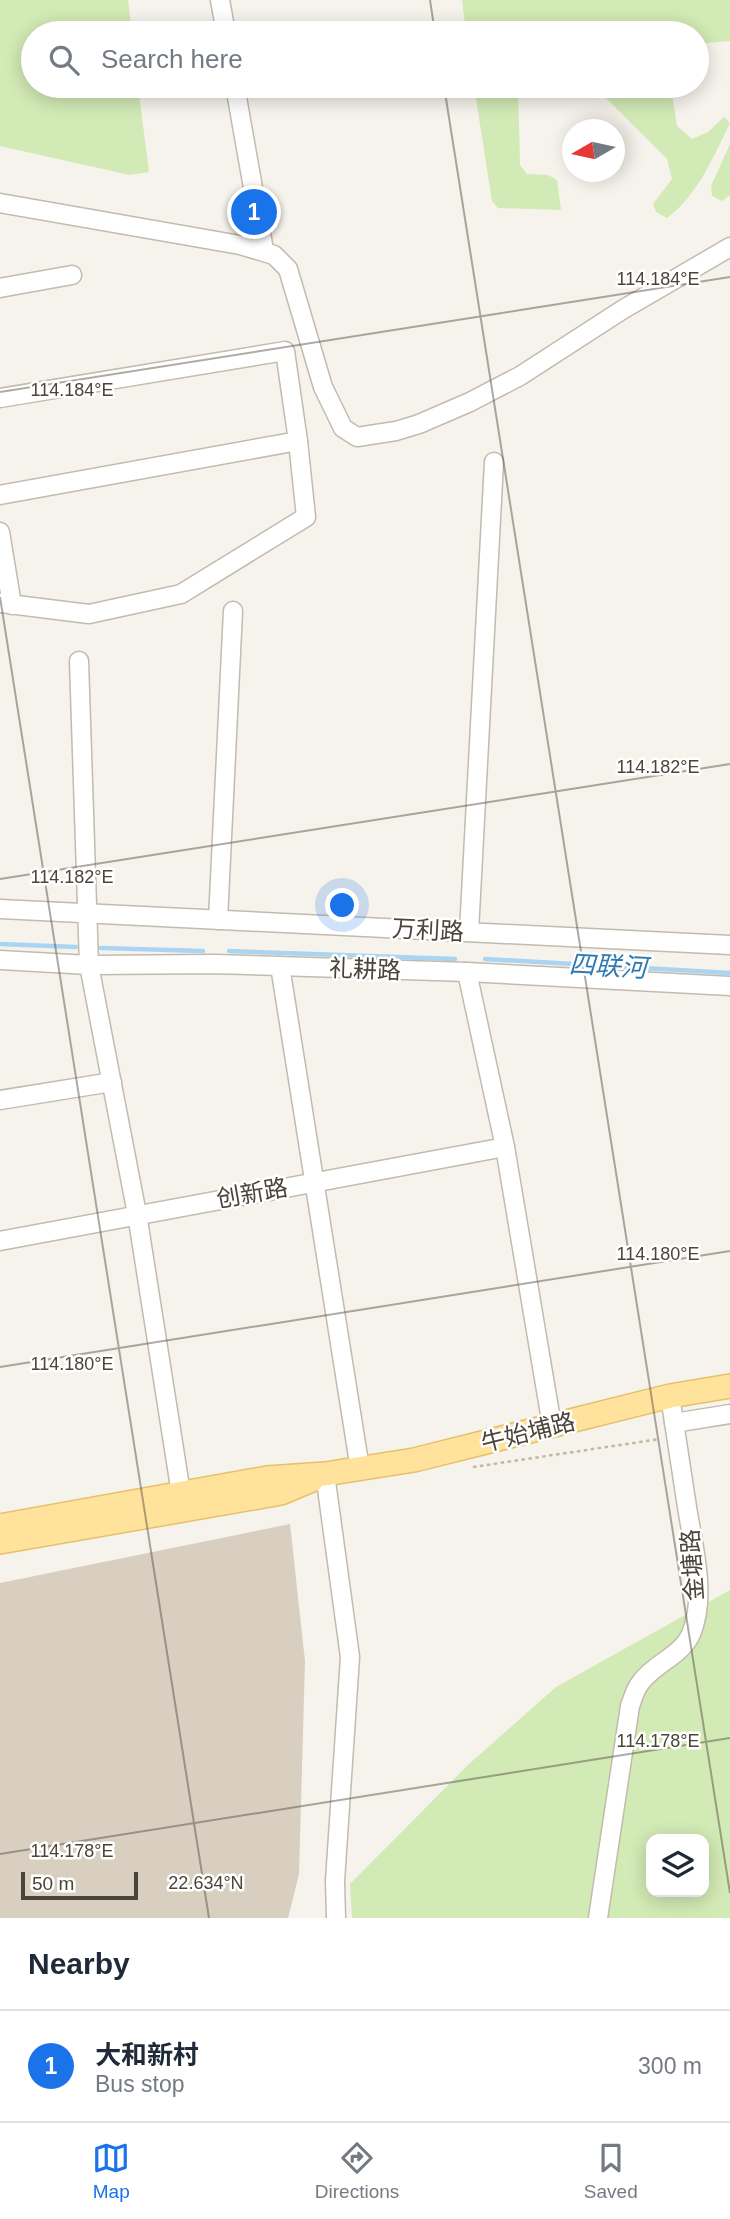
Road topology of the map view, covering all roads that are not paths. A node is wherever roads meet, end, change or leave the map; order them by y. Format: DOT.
graph roads {
  1 [pos="220,0"];
  2 [pos="224,21"];
  3 [pos="237,98"];
  4 [pos="0,203"];
  5 [pos="730,247"];
  6 [pos="264,250"];
  7 [pos="72,275"];
  8 [pos="0,288"];
  9 [pos="0,398"];
  10 [pos="298,441"];
  11 [pos="494,462"];
  12 [pos="0,495"];
  13 [pos="0,532"];
  14 [pos="6,604"];
  15 [pos="233,611"];
  16 [pos="79,660"];
  17 [pos="0,909"];
  18 [pos="87,913"];
  19 [pos="218,920"];
  20 [pos="469,932"];
  21 [pos="730,945"];
  22 [pos="0,960"];
  23 [pos="89,965"];
  24 [pos="280,966"];
  25 [pos="467,972"];
  26 [pos="730,986"];
  27 [pos="112,1082"];
  28 [pos="0,1100"];
  29 [pos="505,1146"];
  30 [pos="315,1182"];
  31 [pos="137,1213"];
  32 [pos="0,1241"];
  33 [pos="730,1386"];
  34 [pos="670,1396"];
  35 [pos="730,1414"];
  36 [pos="674,1423"];
  37 [pos="552,1426"];
  38 [pos="360,1469"];
  39 [pos="325,1474"];
  40 [pos="183,1501"];
  41 [pos="0,1524"];
  42 [pos="0,1542"];
  43 [pos="336,1918"];
  44 [pos="598,1918"];
  1 -- 2 [label="street"];
  3 -- 6 [label="street"];
  4 -- 6 [label="street"];
  5 -- 6 [label="street"];
  7 -- 8 [label="street"];
  9 -- 10 [label="street"];
  10 -- 12 [label="street"];
  10 -- 14 [label="street"];
  11 -- 20 [label="street"];
  13 -- 14 [label="street"];
  15 -- 19 [label="street"];
  16 -- 18 [label="street"];
  17 -- 18 [label="street, 万利路"];
  18 -- 19 [label="street, 万利路"];
  18 -- 23 [label="street"];
  19 -- 20 [label="street, 万利路"];
  20 -- 21 [label="street, 万利路"];
  22 -- 23 [label="street, 礼耕路"];
  23 -- 24 [label="street, 礼耕路"];
  23 -- 27 [label="street"];
  24 -- 25 [label="street, 礼耕路"];
  24 -- 30 [label="street"];
  25 -- 26 [label="street, 礼耕路"];
  25 -- 29 [label="street"];
  27 -- 28 [label="street"];
  27 -- 31 [label="street"];
  29 -- 30 [label="street, 创新路"];
  29 -- 37 [label="street"];
  30 -- 31 [label="street, 创新路"];
  30 -- 38 [label="street"];
  31 -- 32 [label="street, 创新路"];
  31 -- 40 [label="street"];
  33 -- 34 [label="main road, 牛始埔路"];
  34 -- 36 [label="street, 金塘路"];
  34 -- 37 [label="main road, 牛始埔路"];
  35 -- 36 [label="street"];
  36 -- 44 [label="street, 金塘路"];
  37 -- 38 [label="main road, 牛始埔路"];
  38 -- 39 [label="main road, 牛始埔路"];
  39 -- 40 [label="main road, 牛始埔路"];
  39 -- 43 [label="street"];
  40 -- 41 [label="main road, 牛始埔路"];
  40 -- 42 [label="main road, 牛始埔路"];
}
